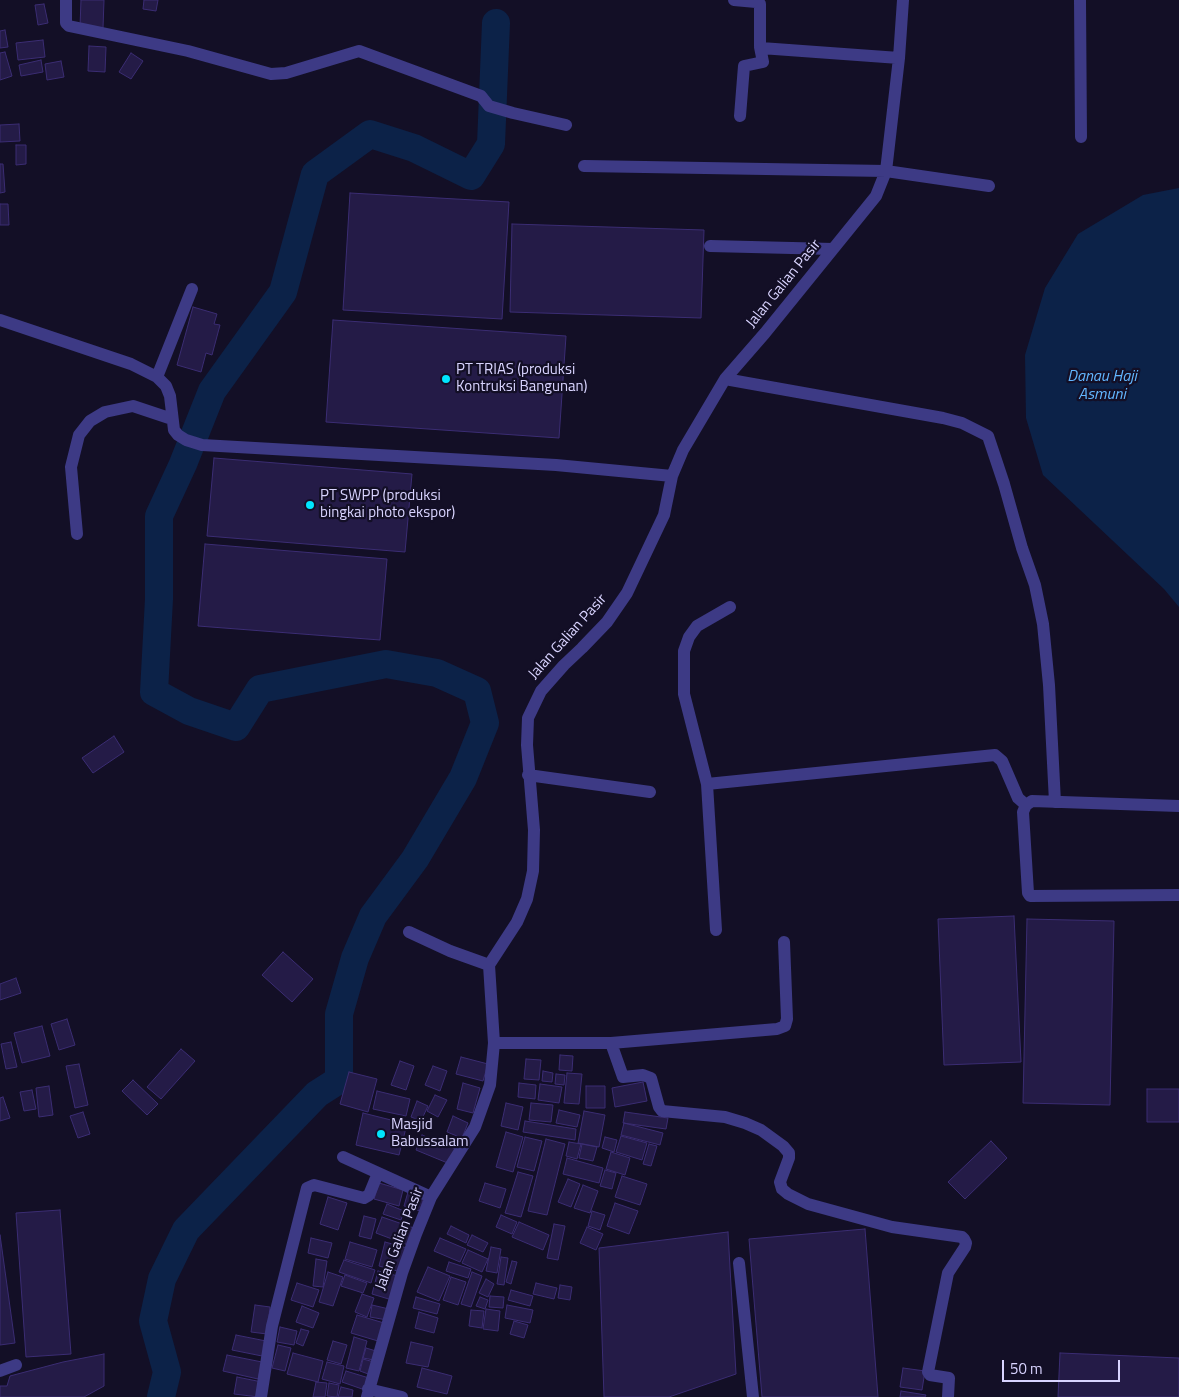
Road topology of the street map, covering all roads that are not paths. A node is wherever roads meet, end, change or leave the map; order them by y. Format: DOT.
graph roads {
  1 [pos="66,0"];
  2 [pos="734,0"];
  3 [pos="903,0"];
  4 [pos="1080,0"];
  5 [pos="760,47"];
  6 [pos="899,58"];
  7 [pos="740,116"];
  8 [pos="566,125"];
  9 [pos="1081,137"];
  10 [pos="584,166"];
  11 [pos="886,171"];
  12 [pos="989,186"];
  13 [pos="710,246"];
  14 [pos="833,249"];
  15 [pos="192,289"];
  16 [pos="0,320"];
  17 [pos="157,376"];
  18 [pos="725,379"];
  19 [pos="172,419"];
  20 [pos="672,476"];
  21 [pos="77,534"];
  22 [pos="730,607"];
  23 [pos="528,775"];
  24 [pos="707,784"];
  25 [pos="650,792"];
  26 [pos="1055,802"];
  27 [pos="1026,805"];
  28 [pos="1179,806"];
  29 [pos="1179,895"];
  30 [pos="716,930"];
  31 [pos="409,932"];
  32 [pos="784,942"];
  33 [pos="489,965"];
  34 [pos="494,1043"];
  35 [pos="611,1043"];
  36 [pos="343,1158"];
  37 [pos="378,1173"];
  38 [pos="431,1197"];
  39 [pos="739,1263"];
  40 [pos="16,1366"];
  41 [pos="0,1371"];
  42 [pos="367,1393"];
  43 [pos="261,1397"];
  44 [pos="402,1397"];
  45 [pos="753,1397"];
  46 [pos="948,1397"];
  1 -- 8 [label="street"];
  2 -- 5 [label="street"];
  3 -- 6 [label="street, Jalan Galian Pasir"];
  4 -- 9 [label="street"];
  5 -- 6 [label="street"];
  5 -- 7 [label="street"];
  6 -- 11 [label="street, Jalan Galian Pasir"];
  10 -- 11 [label="street"];
  11 -- 12 [label="street"];
  11 -- 14 [label="street, Jalan Galian Pasir"];
  13 -- 14 [label="street"];
  14 -- 18 [label="street, Jalan Galian Pasir"];
  15 -- 17 [label="street"];
  16 -- 17 [label="street"];
  17 -- 19 [label="street"];
  18 -- 20 [label="street, Jalan Galian Pasir"];
  18 -- 26 [label="street"];
  19 -- 20 [label="street"];
  19 -- 21 [label="street"];
  20 -- 23 [label="street, Jalan Galian Pasir"];
  22 -- 24 [label="street"];
  23 -- 25 [label="street"];
  23 -- 33 [label="street, Jalan Galian Pasir"];
  24 -- 27 [label="street"];
  24 -- 30 [label="street"];
  26 -- 27 [label="street"];
  26 -- 28 [label="street"];
  27 -- 29 [label="street"];
  31 -- 33 [label="street"];
  32 -- 35 [label="street"];
  33 -- 34 [label="street, Jalan Galian Pasir"];
  34 -- 35 [label="street"];
  34 -- 38 [label="street, Jalan Galian Pasir"];
  35 -- 46 [label="street"];
  36 -- 37 [label="street"];
  37 -- 38 [label="street"];
  37 -- 43 [label="street"];
  38 -- 42 [label="street, Jalan Galian Pasir"];
  39 -- 45 [label="street"];
  40 -- 41 [label="street"];
  42 -- 44 [label="street"];
}
